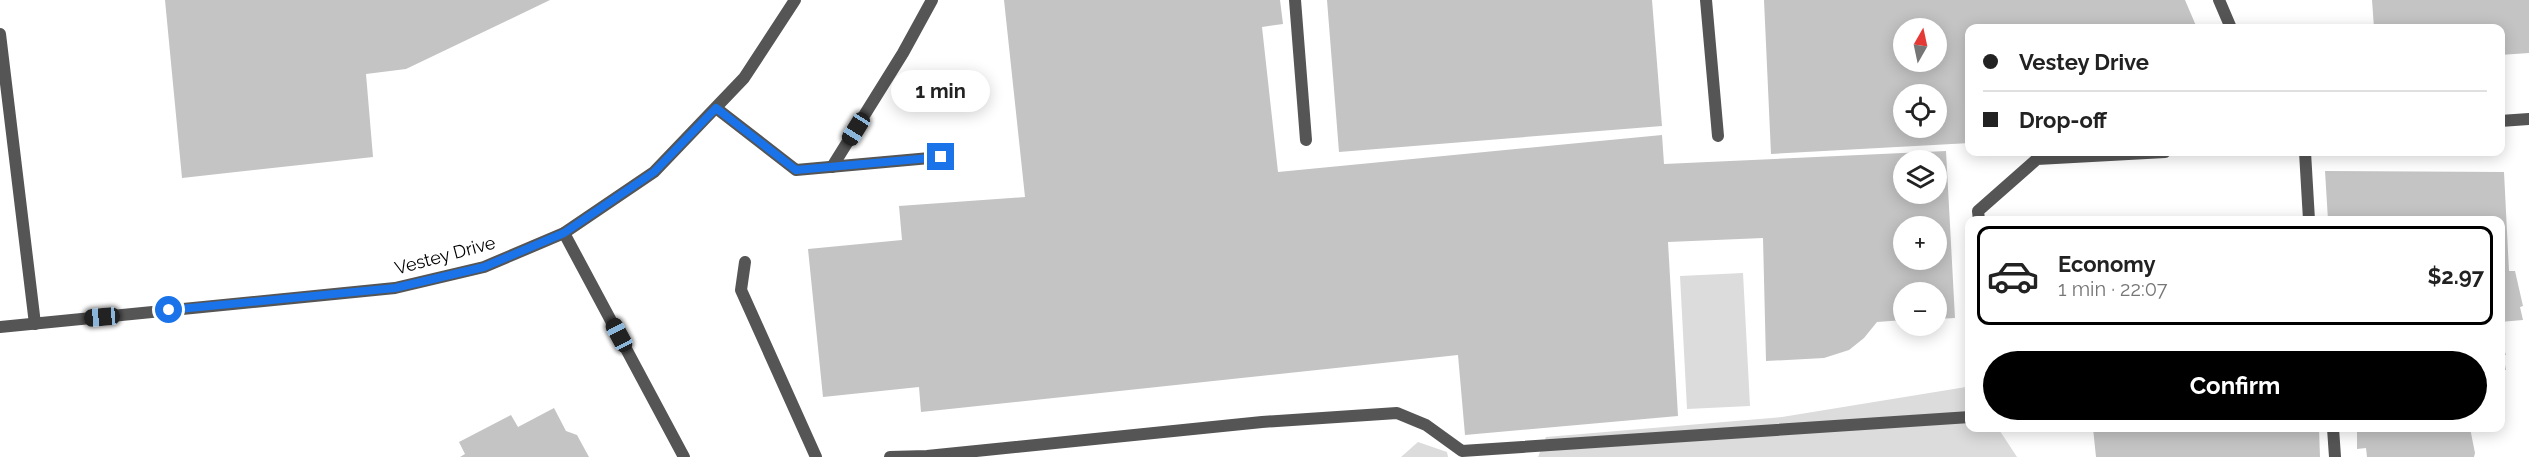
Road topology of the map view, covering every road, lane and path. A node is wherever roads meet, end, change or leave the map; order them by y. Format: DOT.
graph roads {
  1 [pos="795,0"];
  2 [pos="932,0"];
  3 [pos="1295,0"];
  4 [pos="1706,0"];
  5 [pos="2219,0"];
  6 [pos="2229,24"];
  7 [pos="0,34"];
  8 [pos="716,108"];
  9 [pos="2529,119"];
  10 [pos="2505,121"];
  11 [pos="1718,136"];
  12 [pos="1306,140"];
  13 [pos="2092,156"];
  14 [pos="2305,156"];
  15 [pos="941,157"];
  16 [pos="832,167"];
  17 [pos="1979,216"];
  18 [pos="2309,216"];
  19 [pos="564,233"];
  20 [pos="745,262"];
  21 [pos="35,324"];
  22 [pos="0,327"];
  23 [pos="1965,417"];
  24 [pos="2333,432"];
  25 [pos="1463,454"];
  26 [pos="684,457"];
  27 [pos="816,457"];
  28 [pos="890,457"];
  29 [pos="2335,457"];
  1 -- 8 [label="street, Vestey Drive"];
  2 -- 16 [label="street"];
  3 -- 12 [label="street"];
  4 -- 11 [label="street"];
  5 -- 6 [label="street"];
  7 -- 21 [label="street"];
  8 -- 16 [label="street"];
  8 -- 19 [label="street, Vestey Drive"];
  9 -- 10 [label="street"];
  13 -- 17 [label="street"];
  14 -- 18 [label="street"];
  15 -- 16 [label="street"];
  19 -- 21 [label="street, Vestey Drive"];
  19 -- 26 [label="street"];
  20 -- 27 [label="street"];
  21 -- 22 [label="street, Vestey Drive"];
  23 -- 25 [label="street"];
  24 -- 29 [label="street"];
  25 -- 28 [label="street"];
}
